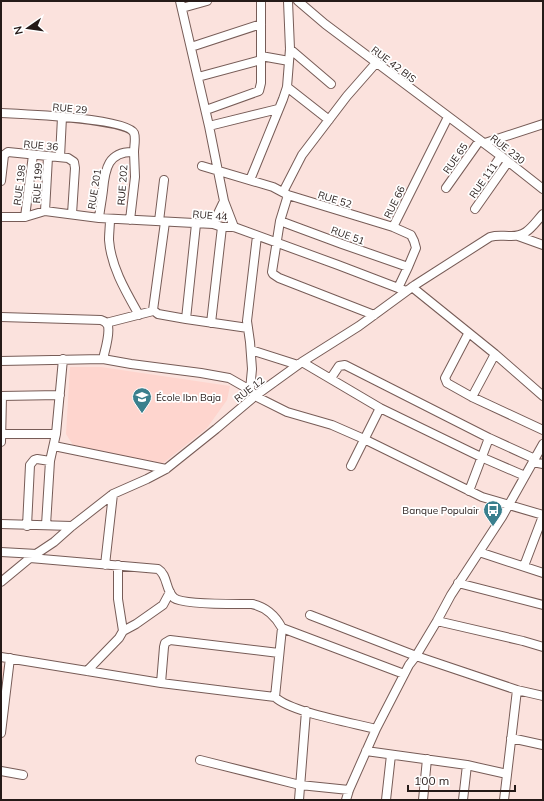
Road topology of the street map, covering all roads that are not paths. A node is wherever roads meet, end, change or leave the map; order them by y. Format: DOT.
graph roads {
  1 [pos="207,1"];
  2 [pos="261,1"];
  3 [pos="288,1"];
  4 [pos="298,1"];
  5 [pos="181,5"];
  6 [pos="261,24"];
  7 [pos="191,47"];
  8 [pos="290,49"];
  9 [pos="261,58"];
  10 [pos="289,61"];
  11 [pos="376,63"];
  12 [pos="198,78"];
  13 [pos="331,84"];
  14 [pos="287,87"];
  15 [pos="206,110"];
  16 [pos="278,110"];
  17 [pos="1,113"];
  18 [pos="62,116"];
  19 [pos="448,117"];
  20 [pos="329,120"];
  21 [pos="543,124"];
  22 [pos="209,126"];
  23 [pos="482,142"];
  24 [pos="134,152"];
  25 [pos="33,155"];
  26 [pos="501,156"];
  27 [pos="48,157"];
  28 [pos="60,157"];
  29 [pos="508,162"];
  30 [pos="202,166"];
  31 [pos="218,171"];
  32 [pos="490,172"];
  33 [pos="164,180"];
  34 [pos="250,180"];
  35 [pos="1,181"];
  36 [pos="446,188"];
  37 [pos="543,189"];
  38 [pos="285,193"];
  39 [pos="224,201"];
  40 [pos="475,209"];
  41 [pos="46,211"];
  42 [pos="72,214"];
  43 [pos="543,214"];
  44 [pos="1,217"];
  45 [pos="26,217"];
  46 [pos="99,218"];
  47 [pos="110,219"];
  48 [pos="130,220"];
  49 [pos="280,221"];
  50 [pos="162,222"];
  51 [pos="196,224"];
  52 [pos="213,224"];
  53 [pos="222,227"];
  54 [pos="234,227"];
  55 [pos="393,228"];
  56 [pos="257,236"];
  57 [pos="518,236"];
  58 [pos="276,243"];
  59 [pos="543,245"];
  60 [pos="408,266"];
  61 [pos="398,288"];
  62 [pos="409,289"];
  63 [pos="153,311"];
  64 [pos="138,315"];
  65 [pos="374,315"];
  66 [pos="1,317"];
  67 [pos="186,319"];
  68 [pos="106,323"];
  69 [pos="211,323"];
  70 [pos="248,328"];
  71 [pos="468,334"];
  72 [pos="251,350"];
  73 [pos="495,354"];
  74 [pos="63,359"];
  75 [pos="103,359"];
  76 [pos="1,361"];
  77 [pos="300,363"];
  78 [pos="331,378"];
  79 [pos="253,393"];
  80 [pos="60,395"];
  81 [pos="1,396"];
  82 [pos="543,396"];
  83 [pos="472,397"];
  84 [pos="380,408"];
  85 [pos="543,430"];
  86 [pos="1,434"];
  87 [pos="56,434"];
  88 [pos="489,438"];
  89 [pos="364,439"];
  90 [pos="1,442"];
  91 [pos="543,444"];
  92 [pos="54,446"];
  93 [pos="482,457"];
  94 [pos="534,460"];
  95 [pos="50,461"];
  96 [pos="543,464"];
  97 [pos="351,466"];
  98 [pos="166,469"];
  99 [pos="525,476"];
  100 [pos="469,491"];
  101 [pos="113,494"];
  102 [pos="509,505"];
  103 [pos="543,516"];
  104 [pos="1,524"];
  105 [pos="46,525"];
  106 [pos="27,526"];
  107 [pos="72,526"];
  108 [pos="1,552"];
  109 [pos="480,552"];
  110 [pos="34,556"];
  111 [pos="105,564"];
  112 [pos="118,566"];
  113 [pos="524,566"];
  114 [pos="543,573"];
  115 [pos="1,581"];
  116 [pos="458,583"];
  117 [pos="170,592"];
  118 [pos="543,605"];
  119 [pos="310,615"];
  120 [pos="437,620"];
  121 [pos="282,628"];
  122 [pos="123,631"];
  123 [pos="543,647"];
  124 [pos="279,653"];
  125 [pos="416,656"];
  126 [pos="1,657"];
  127 [pos="10,658"];
  128 [pos="87,671"];
  129 [pos="404,674"];
  130 [pos="161,683"];
  131 [pos="517,690"];
  132 [pos="543,696"];
  133 [pos="275,697"];
  134 [pos="306,711"];
  135 [pos="376,729"];
  136 [pos="1,732"];
  137 [pos="511,738"];
  138 [pos="543,745"];
  139 [pos="366,750"];
  140 [pos="392,755"];
  141 [pos="427,759"];
  142 [pos="200,760"];
  143 [pos="467,765"];
  144 [pos="1,771"];
  145 [pos="507,774"];
  146 [pos="23,775"];
  147 [pos="300,785"];
  148 [pos="348,790"];
  149 [pos="299,800"];
  150 [pos="346,800"];
  151 [pos="386,800"];
  152 [pos="423,800"];
  153 [pos="463,800"];
  154 [pos="504,800"];
  1 -- 5 [label="street"];
  2 -- 6 [label="street"];
  3 -- 8 [label="street"];
  4 -- 11 [label="street, RUE 42 BIS"];
  5 -- 7 [label="street"];
  6 -- 7 [label="street"];
  6 -- 9 [label="street"];
  7 -- 12 [label="street"];
  8 -- 10 [label="street"];
  8 -- 13 [label="street"];
  9 -- 10 [label="street"];
  9 -- 12 [label="street"];
  9 -- 15 [label="street"];
  10 -- 14 [label="street"];
  11 -- 19 [label="street, RUE 42 BIS"];
  11 -- 20 [label="street"];
  12 -- 15 [label="street"];
  14 -- 16 [label="street"];
  14 -- 20 [label="street"];
  15 -- 22 [label="street"];
  16 -- 22 [label="street"];
  16 -- 34 [label="street"];
  17 -- 18 [label="street, RUE 29"];
  18 -- 24 [label="street, RUE 29"];
  18 -- 28 [label="street"];
  19 -- 23 [label="street, RUE 42 BIS"];
  19 -- 55 [label="street, RUE 66"];
  20 -- 38 [label="street"];
  21 -- 23 [label="street"];
  22 -- 31 [label="street"];
  23 -- 26 [label="street, RUE 230"];
  23 -- 36 [label="street, RUE 65"];
  24 -- 46 [label="street, RUE 201"];
  24 -- 48 [label="street, RUE 202"];
  25 -- 27 [label="street, RUE 36"];
  25 -- 35 [label="street, RUE 36"];
  25 -- 45 [label="street, RUE 198"];
  26 -- 29 [label="street, RUE 230"];
  26 -- 32 [label="street"];
  27 -- 28 [label="street, RUE 36"];
  27 -- 41 [label="street, RUE 199"];
  28 -- 42 [label="street, RUE 36"];
  29 -- 37 [label="street, RUE 230"];
  29 -- 40 [label="street, RUE 111"];
  30 -- 31 [label="street"];
  31 -- 34 [label="street, RUE 52"];
  31 -- 39 [label="street"];
  33 -- 50 [label="street"];
  34 -- 38 [label="street, RUE 52"];
  38 -- 49 [label="street"];
  38 -- 55 [label="street, RUE 52"];
  39 -- 52 [label="street"];
  39 -- 54 [label="street"];
  41 -- 42 [label="street, RUE 44"];
  41 -- 45 [label="street, RUE 44"];
  42 -- 46 [label="street, RUE 44"];
  43 -- 57 [label="street"];
  44 -- 45 [label="street, RUE 44"];
  46 -- 47 [label="street, RUE 44"];
  47 -- 48 [label="street, RUE 44"];
  47 -- 64 [label="street"];
  48 -- 50 [label="street, RUE 44"];
  49 -- 58 [label="street"];
  49 -- 60 [label="street, RUE 51"];
  50 -- 51 [label="street, RUE 44"];
  50 -- 63 [label="street"];
  51 -- 52 [label="street, RUE 44"];
  51 -- 67 [label="street"];
  52 -- 53 [label="street, RUE 44"];
  53 -- 54 [label="street, RUE 44"];
  53 -- 69 [label="street"];
  54 -- 56 [label="street, RUE 44"];
  55 -- 60 [label="street, RUE 66"];
  56 -- 58 [label="street, RUE 44"];
  56 -- 70 [label="street"];
  57 -- 59 [label="street"];
  57 -- 62 [label="street, RUE 12"];
  58 -- 61 [label="street, RUE 44"];
  58 -- 65 [label="street"];
  60 -- 61 [label="street, RUE 66"];
  61 -- 62 [label="street, RUE 44"];
  62 -- 65 [label="street, RUE 12"];
  62 -- 71 [label="street, RUE 44"];
  63 -- 64 [label="street"];
  63 -- 67 [label="street"];
  64 -- 68 [label="street"];
  65 -- 77 [label="street, RUE 12"];
  66 -- 68 [label="street"];
  67 -- 69 [label="street"];
  68 -- 75 [label="street"];
  69 -- 70 [label="street"];
  70 -- 72 [label="street"];
  71 -- 73 [label="street, RUE 44"];
  71 -- 83 [label="street"];
  72 -- 77 [label="street"];
  72 -- 79 [label="street"];
  73 -- 82 [label="street, RUE 44"];
  73 -- 83 [label="street"];
  74 -- 75 [label="street"];
  74 -- 76 [label="street"];
  74 -- 80 [label="street"];
  75 -- 79 [label="street"];
  77 -- 78 [label="street"];
  77 -- 79 [label="street, RUE 12"];
  78 -- 84 [label="street"];
  78 -- 88 [label="street"];
  79 -- 89 [label="street"];
  79 -- 98 [label="street, RUE 12"];
  80 -- 81 [label="street"];
  80 -- 87 [label="street"];
  81 -- 86 [label="street"];
  83 -- 85 [label="street"];
  84 -- 89 [label="street"];
  84 -- 93 [label="street"];
  86 -- 87 [label="street"];
  86 -- 90 [label="street"];
  87 -- 92 [label="street"];
  88 -- 93 [label="street"];
  88 -- 94 [label="street"];
  89 -- 97 [label="street"];
  89 -- 100 [label="street"];
  91 -- 94 [label="street"];
  92 -- 95 [label="street"];
  92 -- 98 [label="street"];
  93 -- 99 [label="street"];
  93 -- 100 [label="street"];
  94 -- 96 [label="street"];
  94 -- 99 [label="street"];
  95 -- 105 [label="street"];
  95 -- 106 [label="street"];
  98 -- 101 [label="street, RUE 12"];
  99 -- 102 [label="street"];
  100 -- 102 [label="street"];
  101 -- 107 [label="street, RUE 12"];
  101 -- 111 [label="street"];
  102 -- 103 [label="street"];
  102 -- 109 [label="street"];
  103 -- 113 [label="street"];
  104 -- 106 [label="street"];
  105 -- 106 [label="street"];
  105 -- 107 [label="street"];
  107 -- 110 [label="street, RUE 12"];
  108 -- 110 [label="street"];
  109 -- 113 [label="street"];
  109 -- 116 [label="street"];
  110 -- 111 [label="street"];
  110 -- 115 [label="street, RUE 12"];
  111 -- 112 [label="street"];
  112 -- 117 [label="street"];
  112 -- 122 [label="street"];
  113 -- 114 [label="street"];
  116 -- 118 [label="street"];
  116 -- 120 [label="street"];
  117 -- 121 [label="street"];
  117 -- 122 [label="street"];
  119 -- 125 [label="street"];
  120 -- 123 [label="street"];
  120 -- 125 [label="street"];
  121 -- 124 [label="street"];
  121 -- 129 [label="street"];
  122 -- 128 [label="street"];
  124 -- 130 [label="street"];
  124 -- 133 [label="street"];
  125 -- 129 [label="street"];
  125 -- 131 [label="street"];
  126 -- 127 [label="street"];
  127 -- 128 [label="street"];
  127 -- 136 [label="street"];
  128 -- 130 [label="street"];
  129 -- 135 [label="street"];
  130 -- 133 [label="street"];
  131 -- 132 [label="street"];
  131 -- 137 [label="street"];
  133 -- 134 [label="street"];
  134 -- 135 [label="street"];
  134 -- 147 [label="street"];
  135 -- 139 [label="street"];
  137 -- 138 [label="street"];
  137 -- 145 [label="street"];
  139 -- 140 [label="street"];
  139 -- 148 [label="street"];
  140 -- 141 [label="street"];
  140 -- 151 [label="street"];
  141 -- 143 [label="street"];
  141 -- 152 [label="street"];
  142 -- 147 [label="street"];
  143 -- 145 [label="street"];
  143 -- 153 [label="street"];
  144 -- 146 [label="street"];
  145 -- 154 [label="street"];
  147 -- 148 [label="street"];
  147 -- 149 [label="street"];
  148 -- 150 [label="street"];
}
